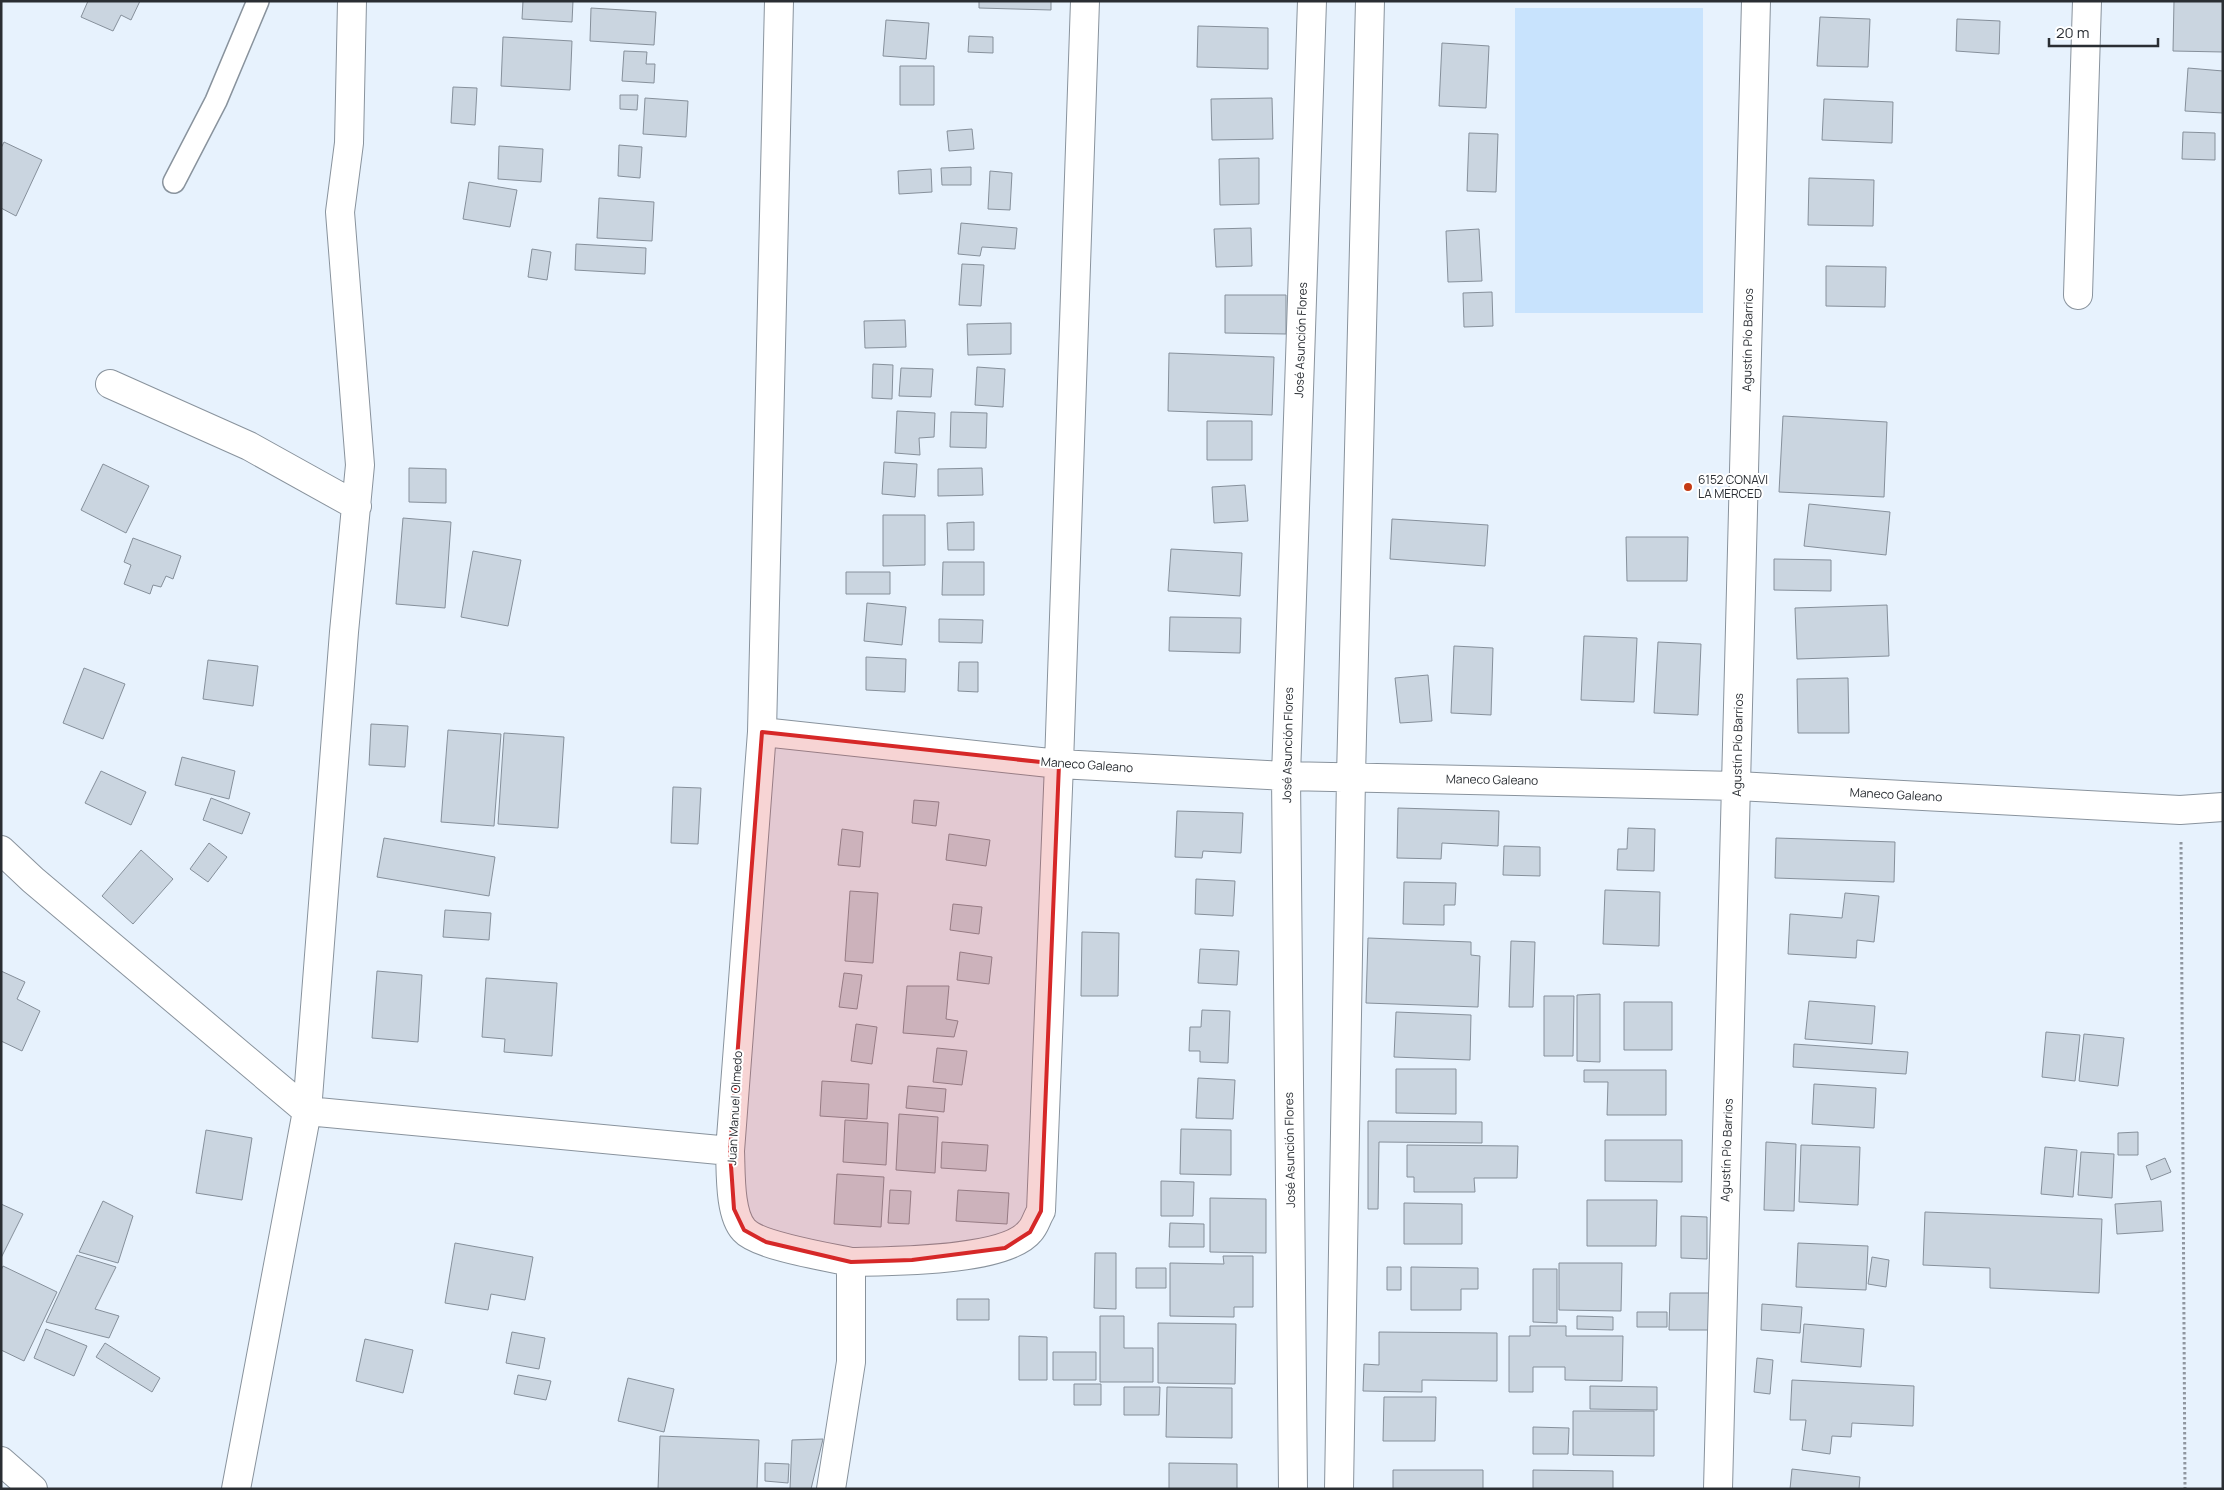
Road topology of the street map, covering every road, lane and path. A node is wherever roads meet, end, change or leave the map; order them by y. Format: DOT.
graph roads {
  1 [pos="258,1"];
  2 [pos="352,1"];
  3 [pos="779,1"];
  4 [pos="1085,1"];
  5 [pos="1312,1"];
  6 [pos="1370,1"];
  7 [pos="1756,1"];
  8 [pos="2087,1"];
  9 [pos="174,182"];
  10 [pos="2078,294"];
  11 [pos="110,384"];
  12 [pos="357,506"];
  13 [pos="762,732"];
  14 [pos="1059,764"];
  15 [pos="1286,776"];
  16 [pos="1350,777"];
  17 [pos="1737,786"];
  18 [pos="2223,807"];
  19 [pos="2180,810"];
  20 [pos="1,850"];
  21 [pos="307,1111"];
  22 [pos="730,1150"];
  23 [pos="851,1262"];
  24 [pos="1,1461"];
  25 [pos="33,1489"];
  26 [pos="236,1489"];
  27 [pos="831,1489"];
  28 [pos="1293,1489"];
  29 [pos="1340,1489"];
  30 [pos="1718,1489"];
  31 [pos="2185,1489"];
  1 -- 9 [label="lane"];
  2 -- 12 [label="street"];
  3 -- 13 [label="street, Juan Manuel Olmedo"];
  4 -- 14 [label="street, Juan Manuel Olmedo"];
  5 -- 15 [label="street, José Asunción Flores"];
  6 -- 16 [label="street"];
  7 -- 17 [label="street, Agustín Pío Barrios"];
  8 -- 10 [label="street"];
  11 -- 12 [label="street"];
  12 -- 21 [label="street"];
  13 -- 14 [label="street, Maneco Galeano"];
  13 -- 22 [label="street, Juan Manuel Olmedo"];
  14 -- 15 [label="street, Maneco Galeano"];
  14 -- 23 [label="street, Juan Manuel Olmedo"];
  15 -- 16 [label="street, Maneco Galeano"];
  15 -- 28 [label="street, José Asunción Flores"];
  16 -- 17 [label="street, Maneco Galeano"];
  16 -- 29 [label="street"];
  17 -- 19 [label="street, Maneco Galeano"];
  17 -- 30 [label="street, Agustín Pío Barrios"];
  18 -- 19 [label="street, Maneco Galeano"];
  19 -- 31 [label="path"];
  20 -- 21 [label="street"];
  21 -- 22 [label="street"];
  21 -- 26 [label="street"];
  22 -- 23 [label="street, Juan Manuel Olmedo"];
  23 -- 27 [label="street"];
  24 -- 25 [label="street"];
}
